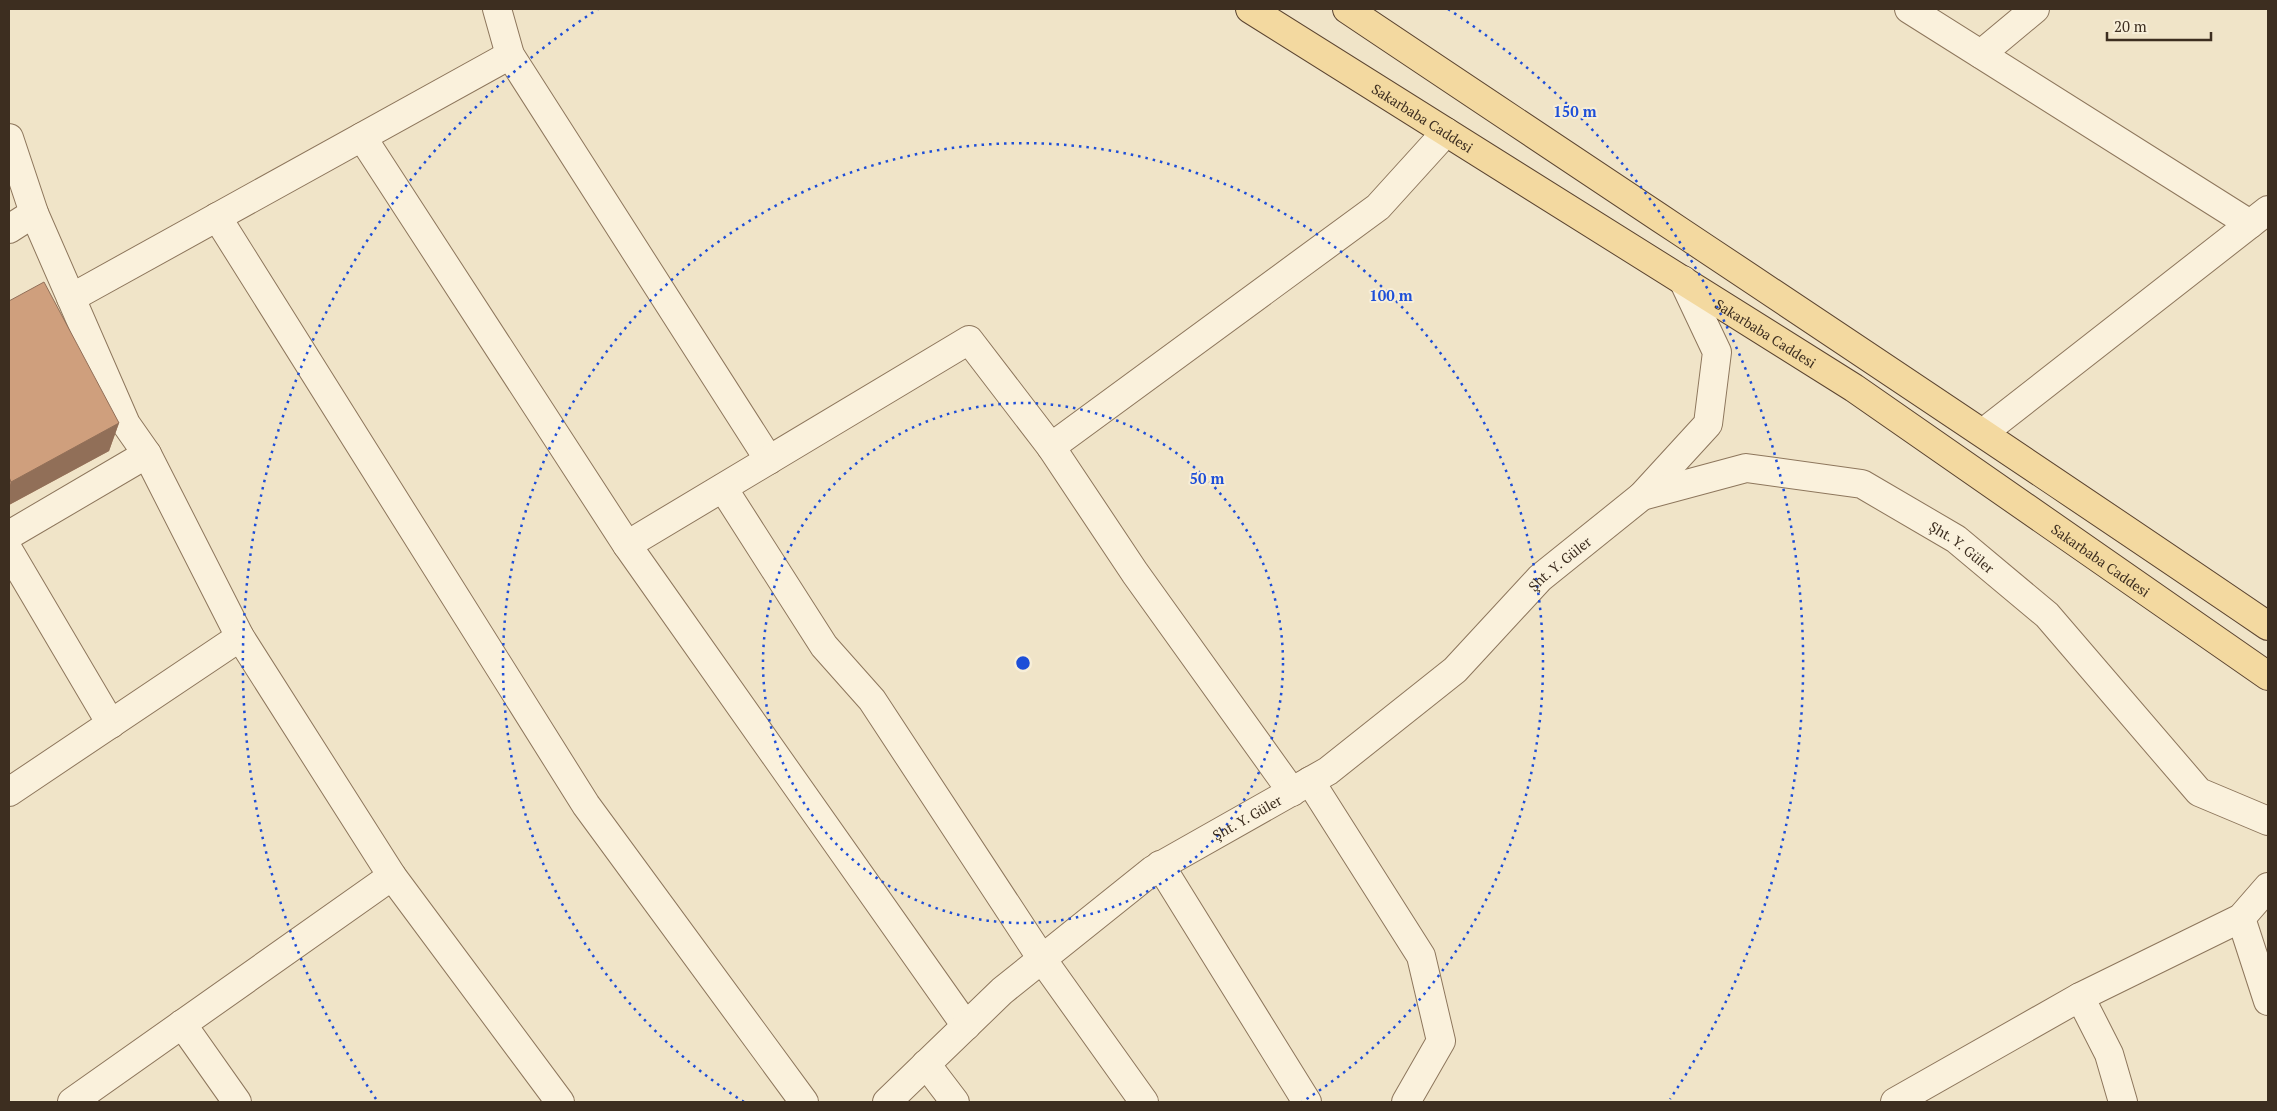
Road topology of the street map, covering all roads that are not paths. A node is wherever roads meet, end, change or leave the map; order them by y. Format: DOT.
graph roads {
  1 [pos="497,9"];
  2 [pos="1250,9"];
  3 [pos="1347,9"];
  4 [pos="1910,9"];
  5 [pos="2035,9"];
  6 [pos="1981,54"];
  7 [pos="510,55"];
  8 [pos="1446,132"];
  9 [pos="362,137"];
  10 [pos="9,138"];
  11 [pos="34,213"];
  12 [pos="2263,216"];
  13 [pos="217,217"];
  14 [pos="9,229"];
  15 [pos="1682,280"];
  16 [pos="71,298"];
  17 [pos="1984,432"];
  18 [pos="1051,447"];
  19 [pos="146,454"];
  20 [pos="770,460"];
  21 [pos="723,488"];
  22 [pos="1642,496"];
  23 [pos="9,535"];
  24 [pos="627,545"];
  25 [pos="9,551"];
  26 [pos="2268,626"];
  27 [pos="240,638"];
  28 [pos="2268,676"];
  29 [pos="111,724"];
  30 [pos="1301,786"];
  31 [pos="9,792"];
  32 [pos="2268,821"];
  33 [pos="1160,865"];
  34 [pos="392,876"];
  35 [pos="2268,887"];
  36 [pos="2241,918"];
  37 [pos="1042,958"];
  38 [pos="2080,998"];
  39 [pos="2268,1001"];
  40 [pos="182,1024"];
  41 [pos="966,1026"];
  42 [pos="926,1064"];
  43 [pos="72,1102"];
  44 [pos="237,1102"];
  45 [pos="560,1102"];
  46 [pos="804,1102"];
  47 [pos="887,1102"];
  48 [pos="955,1102"];
  49 [pos="1144,1102"];
  50 [pos="1307,1102"];
  51 [pos="1406,1102"];
  52 [pos="1895,1102"];
  53 [pos="2123,1102"];
  1 -- 7 [label="street"];
  2 -- 8 [label="main road, Sakarbaba Caddesi"];
  3 -- 17 [label="main road"];
  4 -- 6 [label="street"];
  5 -- 6 [label="street"];
  6 -- 12 [label="street"];
  7 -- 9 [label="street"];
  7 -- 20 [label="street"];
  8 -- 15 [label="main road, Sakarbaba Caddesi"];
  8 -- 18 [label="street"];
  9 -- 13 [label="street"];
  9 -- 24 [label="street"];
  10 -- 11 [label="street"];
  11 -- 14 [label="street"];
  11 -- 16 [label="street"];
  12 -- 17 [label="street"];
  13 -- 16 [label="street"];
  13 -- 46 [label="street"];
  15 -- 22 [label="street"];
  15 -- 28 [label="main road, Sakarbaba Caddesi"];
  16 -- 19 [label="street"];
  17 -- 26 [label="main road"];
  18 -- 20 [label="street"];
  18 -- 30 [label="street"];
  19 -- 23 [label="street"];
  19 -- 27 [label="street"];
  20 -- 21 [label="street"];
  21 -- 24 [label="street"];
  21 -- 37 [label="street"];
  22 -- 30 [label="street, Şht. Y. Güler"];
  22 -- 32 [label="street, Şht. Y. Güler"];
  24 -- 41 [label="street"];
  25 -- 29 [label="street"];
  27 -- 29 [label="street"];
  27 -- 34 [label="street"];
  29 -- 31 [label="street"];
  30 -- 33 [label="street, Şht. Y. Güler"];
  30 -- 51 [label="street"];
  33 -- 37 [label="street, Şht. Y. Güler"];
  33 -- 50 [label="street"];
  34 -- 40 [label="street"];
  34 -- 45 [label="street"];
  35 -- 36 [label="street"];
  36 -- 38 [label="street"];
  36 -- 39 [label="street"];
  37 -- 41 [label="street, Şht. Y. Güler"];
  37 -- 49 [label="street"];
  38 -- 52 [label="street"];
  38 -- 53 [label="street"];
  40 -- 43 [label="street"];
  40 -- 44 [label="street"];
  41 -- 42 [label="street, Şht. Y. Güler"];
  42 -- 47 [label="street, Şht. Y. Güler"];
  42 -- 48 [label="street"];
}
